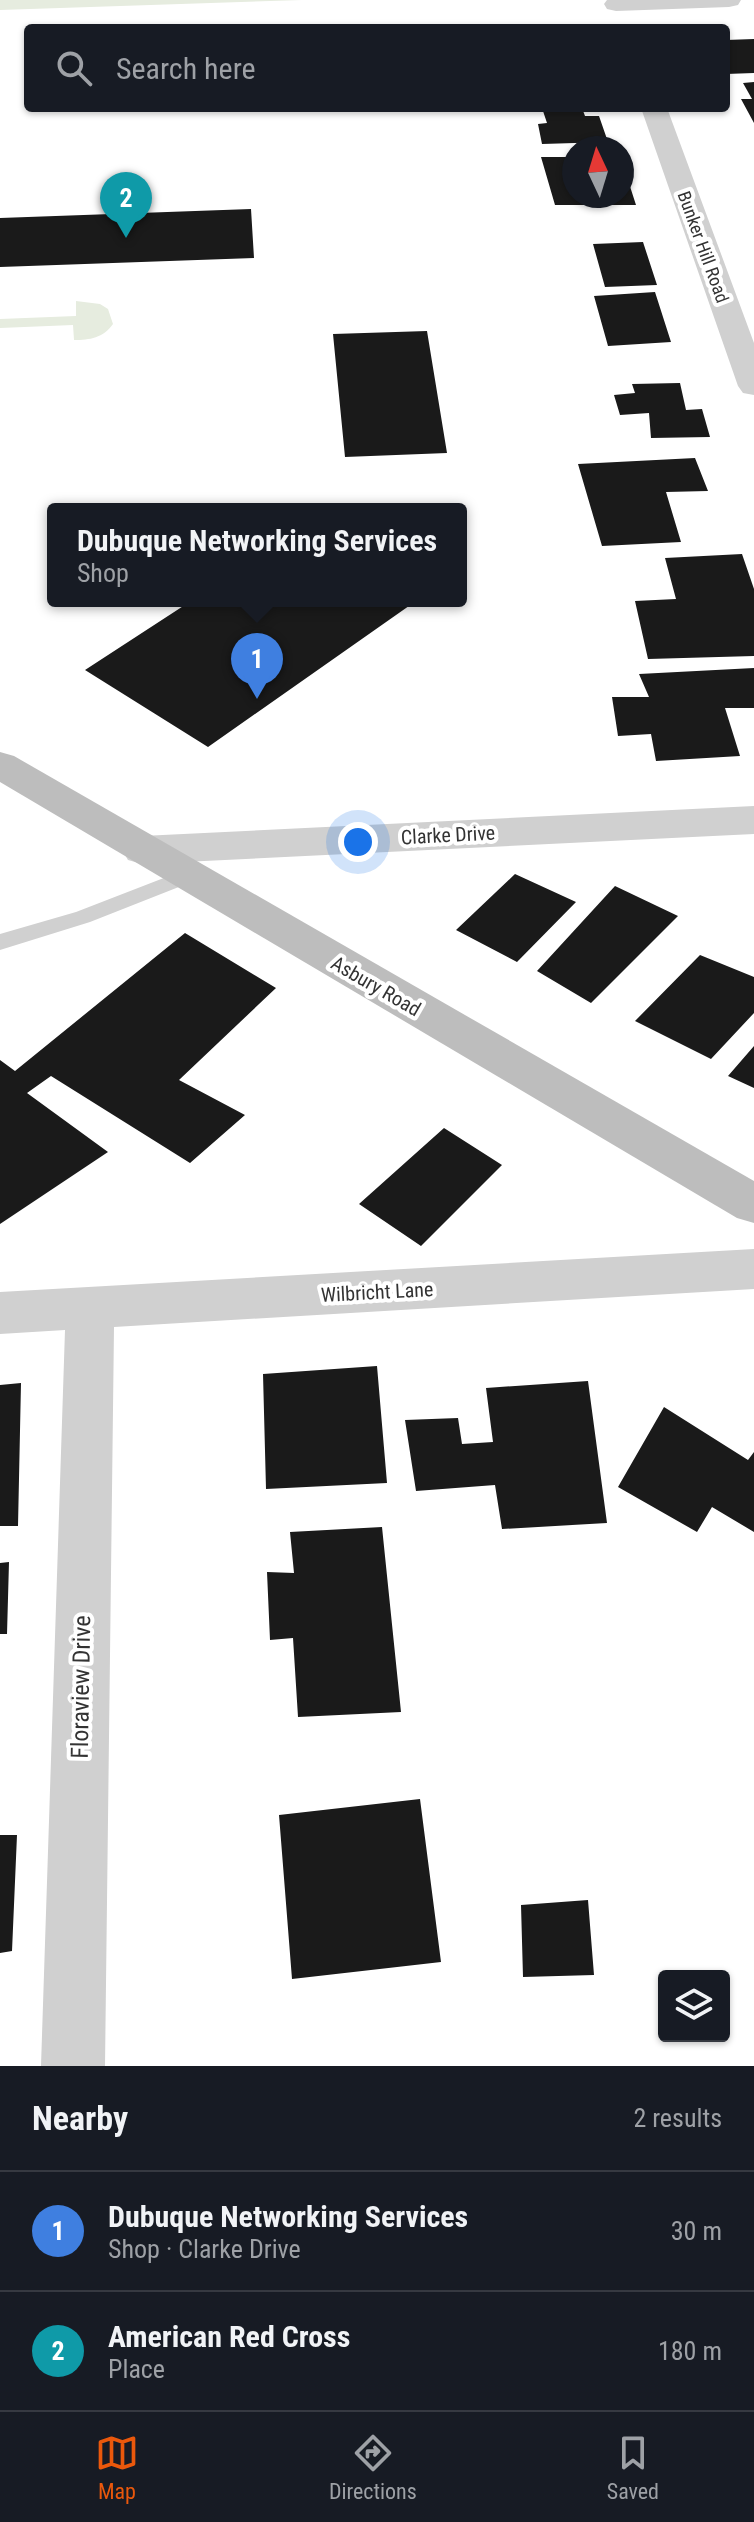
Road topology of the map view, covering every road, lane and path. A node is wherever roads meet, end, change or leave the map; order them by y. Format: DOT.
graph roads {
  1 [pos="729,0"];
  2 [pos="614,2"];
  3 [pos="623,24"];
  4 [pos="656,112"];
  5 [pos="739,304"];
  6 [pos="754,386"];
  7 [pos="0,765"];
  8 [pos="754,820"];
  9 [pos="142,850"];
  10 [pos="187,876"];
  11 [pos="0,942"];
  12 [pos="754,1204"];
  13 [pos="754,1269"];
  14 [pos="90,1309"];
  15 [pos="0,1313"];
  16 [pos="73,2066"];
  1 -- 2 [label="street"];
  2 -- 3 [label="street"];
  4 -- 5 [label="street, Bunker Hill Road"];
  5 -- 6 [label="street, Bunker Hill Road"];
  7 -- 9 [label="main road, Asbury Road"];
  8 -- 9 [label="street, Clarke Drive"];
  9 -- 10 [label="main road, Asbury Road"];
  10 -- 11 [label="lane"];
  10 -- 12 [label="main road, Asbury Road"];
  13 -- 14 [label="street, Wilbricht Lane"];
  14 -- 15 [label="street, Wilbricht Lane"];
  14 -- 16 [label="street, Floraview Drive"];
}
